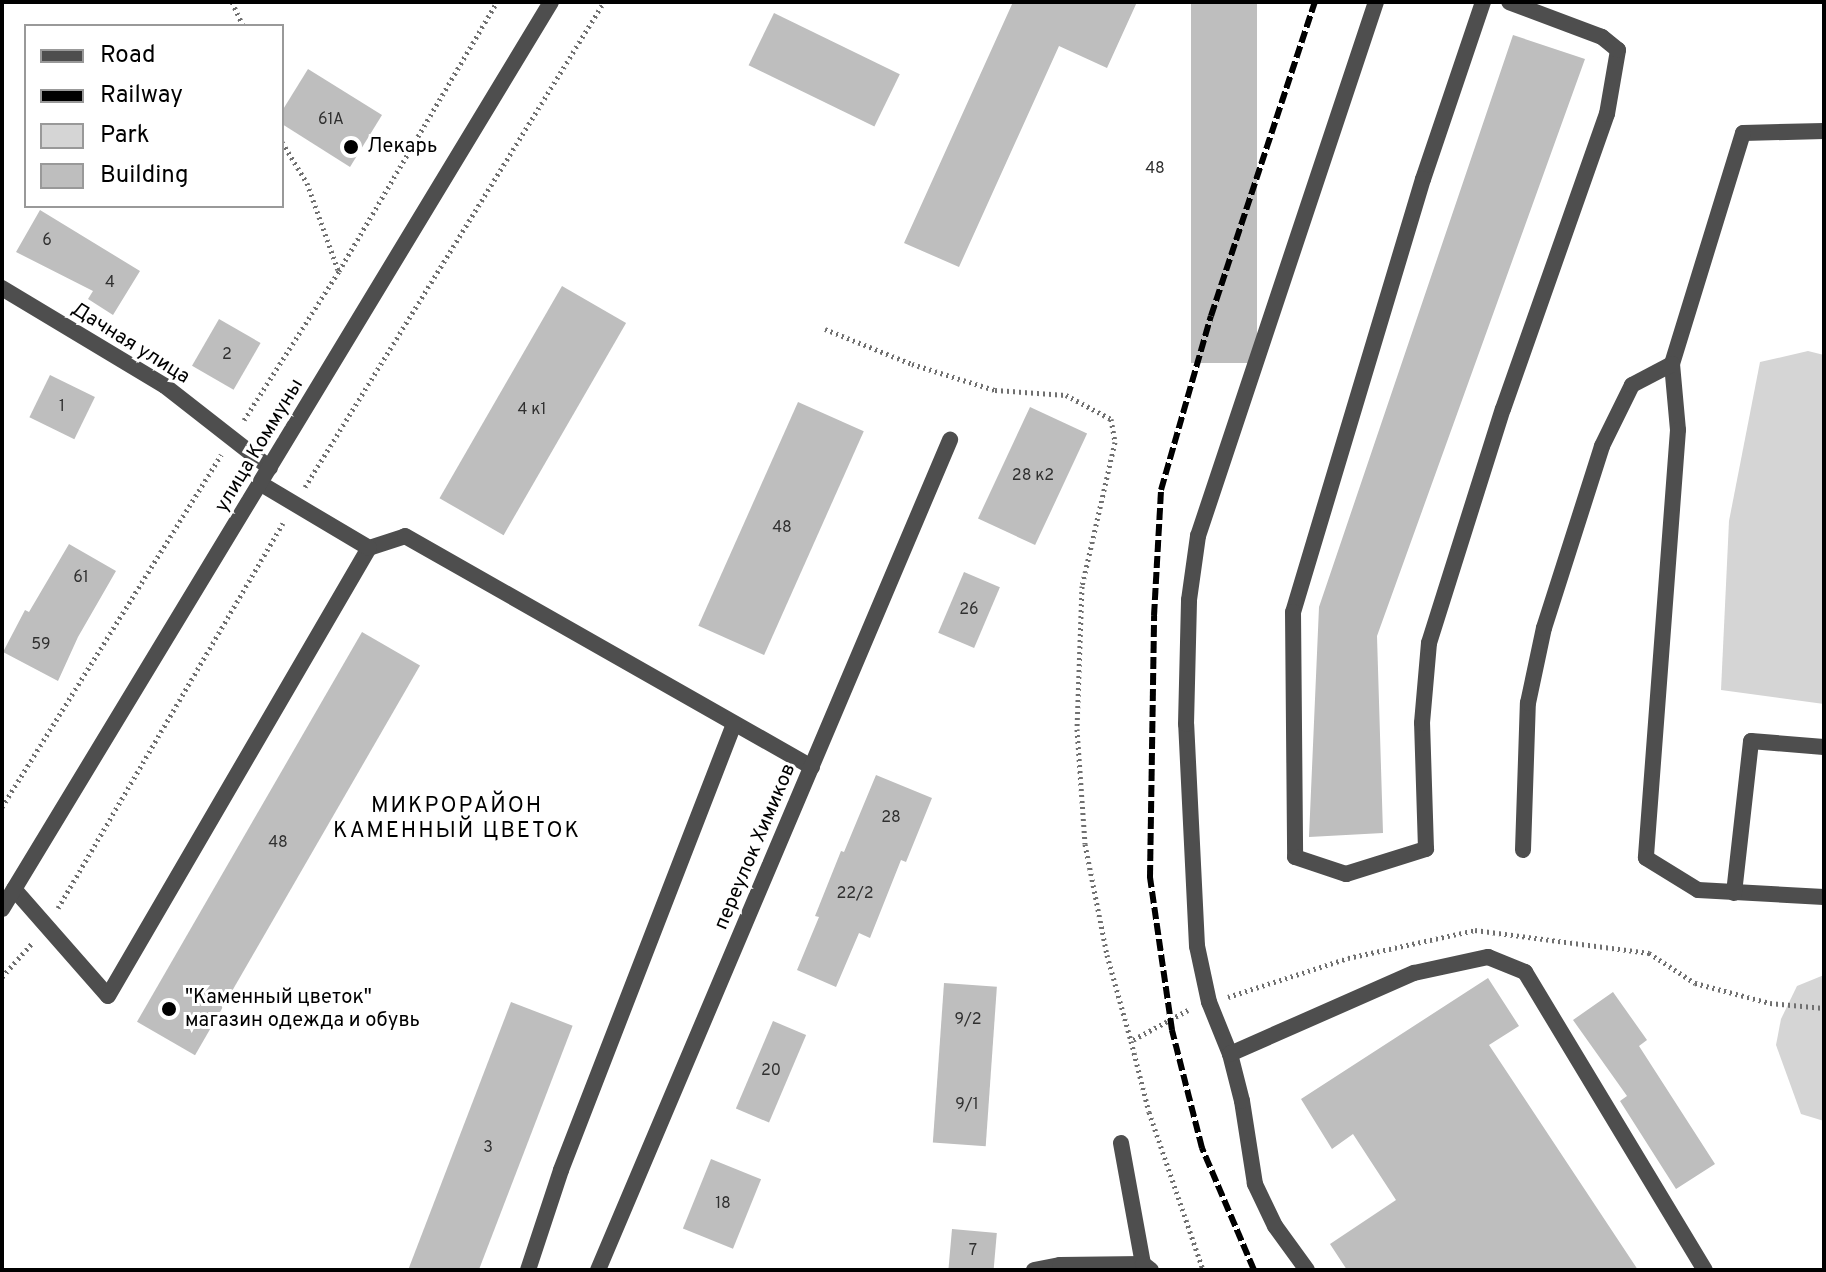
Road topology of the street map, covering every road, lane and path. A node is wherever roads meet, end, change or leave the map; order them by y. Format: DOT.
graph roads {
  1 [pos="232,2"];
  2 [pos="497,2"];
  3 [pos="551,2"];
  4 [pos="1376,2"];
  5 [pos="1483,2"];
  6 [pos="1509,2"];
  7 [pos="242,24"];
  8 [pos="1824,131"];
  9 [pos="284,145"];
  10 [pos="339,271"];
  11 [pos="2,288"];
  12 [pos="825,329"];
  13 [pos="1672,364"];
  14 [pos="232,440"];
  15 [pos="950,440"];
  16 [pos="270,468"];
  17 [pos="261,484"];
  18 [pos="369,548"];
  19 [pos="734,724"];
  20 [pos="1824,747"];
  21 [pos="812,767"];
  22 [pos="2,807"];
  23 [pos="1523,850"];
  24 [pos="8,886"];
  25 [pos="1734,893"];
  26 [pos="1824,897"];
  27 [pos="2,909"];
  28 [pos="1209,1002"];
  29 [pos="1824,1008"];
  30 [pos="1131,1041"];
  31 [pos="1230,1054"];
  32 [pos="1121,1143"];
  33 [pos="1147,1267"];
  34 [pos="528,1270"];
  35 [pos="598,1270"];
  36 [pos="1034,1270"];
  37 [pos="1203,1270"];
  38 [pos="1307,1270"];
  39 [pos="1705,1270"];
  1 -- 7 [label="path"];
  2 -- 10 [label="path"];
  3 -- 16 [label="street, улица Коммуны"];
  4 -- 28 [label="street"];
  5 -- 6 [label="street"];
  8 -- 13 [label="street"];
  9 -- 10 [label="path"];
  10 -- 14 [label="path"];
  11 -- 14 [label="street, Дачная улица"];
  12 -- 30 [label="path"];
  13 -- 23 [label="street"];
  13 -- 25 [label="street"];
  14 -- 16 [label="street, Дачная улица"];
  14 -- 22 [label="path"];
  15 -- 21 [label="street, переулок Химиков"];
  16 -- 17 [label="street, улица Коммуны"];
  17 -- 18 [label="street"];
  17 -- 24 [label="street, улица Коммуны"];
  18 -- 19 [label="street"];
  18 -- 24 [label="street"];
  19 -- 21 [label="street"];
  19 -- 34 [label="street"];
  20 -- 25 [label="street"];
  21 -- 35 [label="street, переулок Химиков"];
  24 -- 27 [label="street, улица Коммуны"];
  25 -- 26 [label="street"];
  28 -- 29 [label="path"];
  28 -- 30 [label="path"];
  28 -- 31 [label="street"];
  30 -- 37 [label="path"];
  31 -- 38 [label="street"];
  31 -- 39 [label="street"];
  32 -- 33 [label="street"];
  33 -- 36 [label="street"];
}
